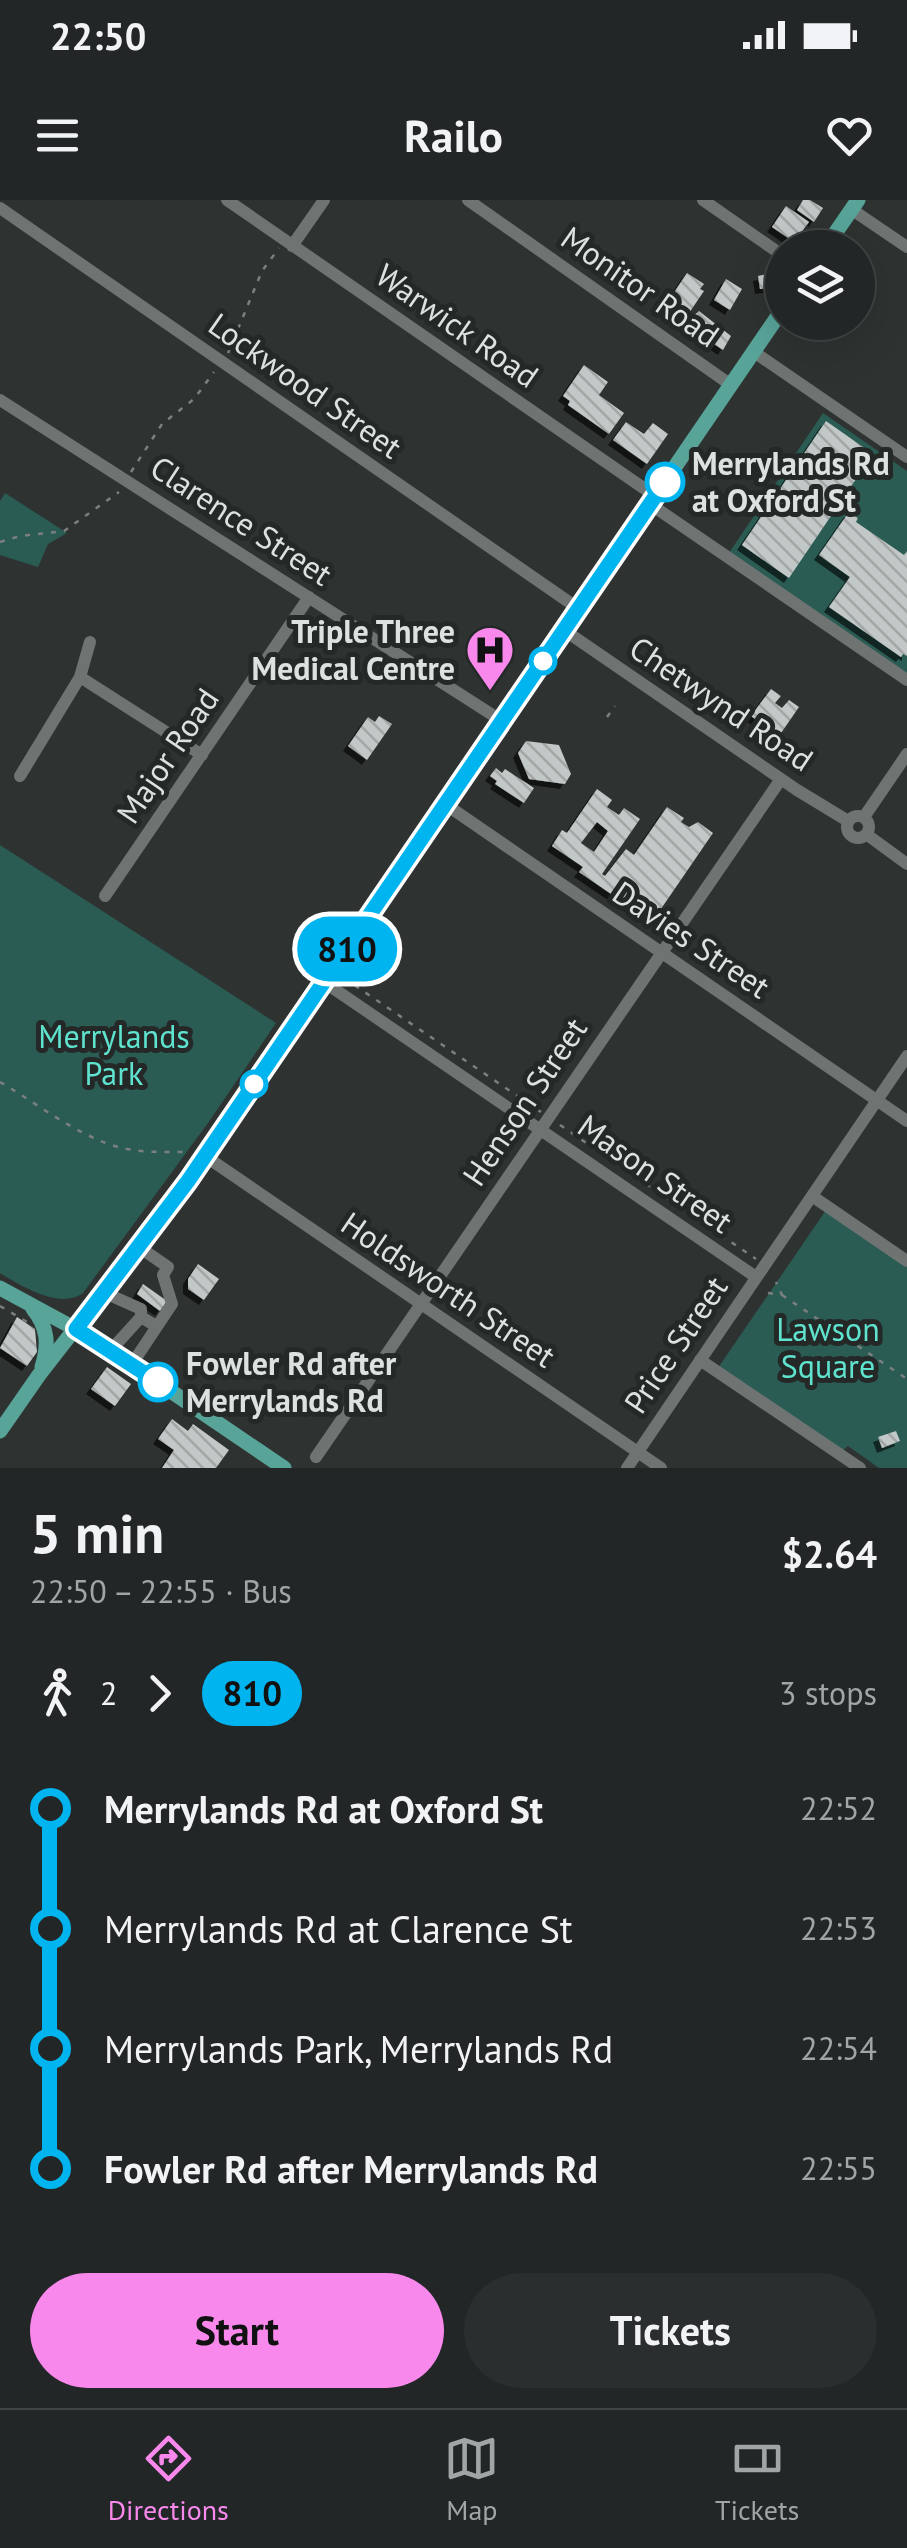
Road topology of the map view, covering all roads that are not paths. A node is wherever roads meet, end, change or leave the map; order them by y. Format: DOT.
graph roads {
  1 [pos="227,200"];
  2 [pos="324,200"];
  3 [pos="468,200"];
  4 [pos="704,200"];
  5 [pos="854,204"];
  6 [pos="0,208"];
  7 [pos="837,230"];
  8 [pos="765,243"];
  9 [pos="292,246"];
  10 [pos="907,247"];
  11 [pos="765,336"];
  12 [pos="754,352"];
  13 [pos="731,385"];
  14 [pos="0,400"];
  15 [pos="907,457"];
  16 [pos="653,500"];
  17 [pos="309,597"];
  18 [pos="579,608"];
  19 [pos="564,630"];
  20 [pos="90,642"];
  21 [pos="80,678"];
  22 [pos="907,680"];
  23 [pos="502,722"];
  24 [pos="907,754"];
  25 [pos="202,756"];
  26 [pos="20,776"];
  27 [pos="781,778"];
  28 [pos="445,804"];
  29 [pos="864,817"];
  30 [pos="848,820"];
  31 [pos="866,834"];
  32 [pos="907,864"];
  33 [pos="105,896"];
  34 [pos="660,952"];
  35 [pos="324,982"];
  36 [pos="907,1056"];
  37 [pos="876,1100"];
  38 [pos="907,1121"];
  39 [pos="544,1123"];
  40 [pos="198,1154"];
  41 [pos="812,1196"];
  42 [pos="139,1248"];
  43 [pos="907,1261"];
  44 [pos="756,1277"];
  45 [pos="0,1288"];
  46 [pos="105,1293"];
  47 [pos="30,1305"];
  48 [pos="421,1305"];
  49 [pos="142,1317"];
  50 [pos="156,1326"];
  51 [pos="76,1329"];
  52 [pos="111,1350"];
  53 [pos="700,1360"];
  54 [pos="132,1364"];
  55 [pos="39,1375"];
  56 [pos="0,1431"];
  57 [pos="638,1452"];
  58 [pos="316,1457"];
  59 [pos="284,1468"];
  60 [pos="626,1468"];
  61 [pos="661,1468"];
  62 [pos="860,1468"];
  1 -- 9 [label="street, Warwick Road"];
  2 -- 9 [label="street"];
  3 -- 13 [label="street, Monitor Road"];
  4 -- 8 [label="street"];
  5 -- 7 [label="main road"];
  5 -- 10 [label="street"];
  6 -- 18 [label="street, Lockwood Street"];
  9 -- 16 [label="street, Warwick Road"];
  11 -- 12 [label="main road"];
  12 -- 13 [label="main road"];
  12 -- 15 [label="street"];
  13 -- 16 [label="main road"];
  14 -- 17 [label="street, Clarence Street"];
  16 -- 18 [label="main road"];
  16 -- 22 [label="street, Warwick Road"];
  17 -- 23 [label="street, Clarence Street"];
  17 -- 25 [label="street, Major Road"];
  18 -- 19 [label="main road"];
  19 -- 23 [label="main road"];
  19 -- 27 [label="street, Chetwynd Road"];
  20 -- 21 [label="street"];
  21 -- 25 [label="street"];
  21 -- 26 [label="street"];
  23 -- 28 [label="main road"];
  24 -- 29 [label="street"];
  25 -- 33 [label="street, Major Road"];
  27 -- 30 [label="street, Chetwynd Road"];
  27 -- 34 [label="street, Henson Street"];
  28 -- 34 [label="street, Davies Street"];
  28 -- 35 [label="main road"];
  29 -- 30 [label="street"];
  29 -- 31 [label="street"];
  30 -- 31 [label="street"];
  31 -- 32 [label="street"];
  34 -- 37 [label="street, Davies Street"];
  34 -- 39 [label="street, Henson Street"];
  35 -- 39 [label="street, Mason Street"];
  35 -- 40 [label="main road"];
  36 -- 37 [label="street, Price Street"];
  37 -- 38 [label="street, Davies Street"];
  37 -- 41 [label="street, Price Street"];
  39 -- 44 [label="street, Mason Street"];
  39 -- 48 [label="street, Henson Street"];
  40 -- 42 [label="main road"];
  40 -- 48 [label="street, Holdsworth Street"];
  41 -- 43 [label="street"];
  41 -- 44 [label="street, Price Street"];
  42 -- 46 [label="main road"];
  42 -- 50 [label="street"];
  44 -- 53 [label="street, Price Street"];
  45 -- 47 [label="main road"];
  46 -- 49 [label="street"];
  46 -- 51 [label="main road"];
  47 -- 51 [label="main road"];
  47 -- 55 [label="main road"];
  48 -- 57 [label="street, Holdsworth Street"];
  48 -- 58 [label="street, Henson Street"];
  49 -- 50 [label="street"];
  49 -- 52 [label="street"];
  50 -- 54 [label="street"];
  51 -- 52 [label="main road"];
  51 -- 55 [label="main road"];
  52 -- 54 [label="main road"];
  53 -- 57 [label="street, Price Street"];
  53 -- 62 [label="street"];
  54 -- 59 [label="main road"];
  55 -- 56 [label="main road"];
  57 -- 60 [label="street, Price Street"];
  57 -- 61 [label="street, Holdsworth Street"];
}
